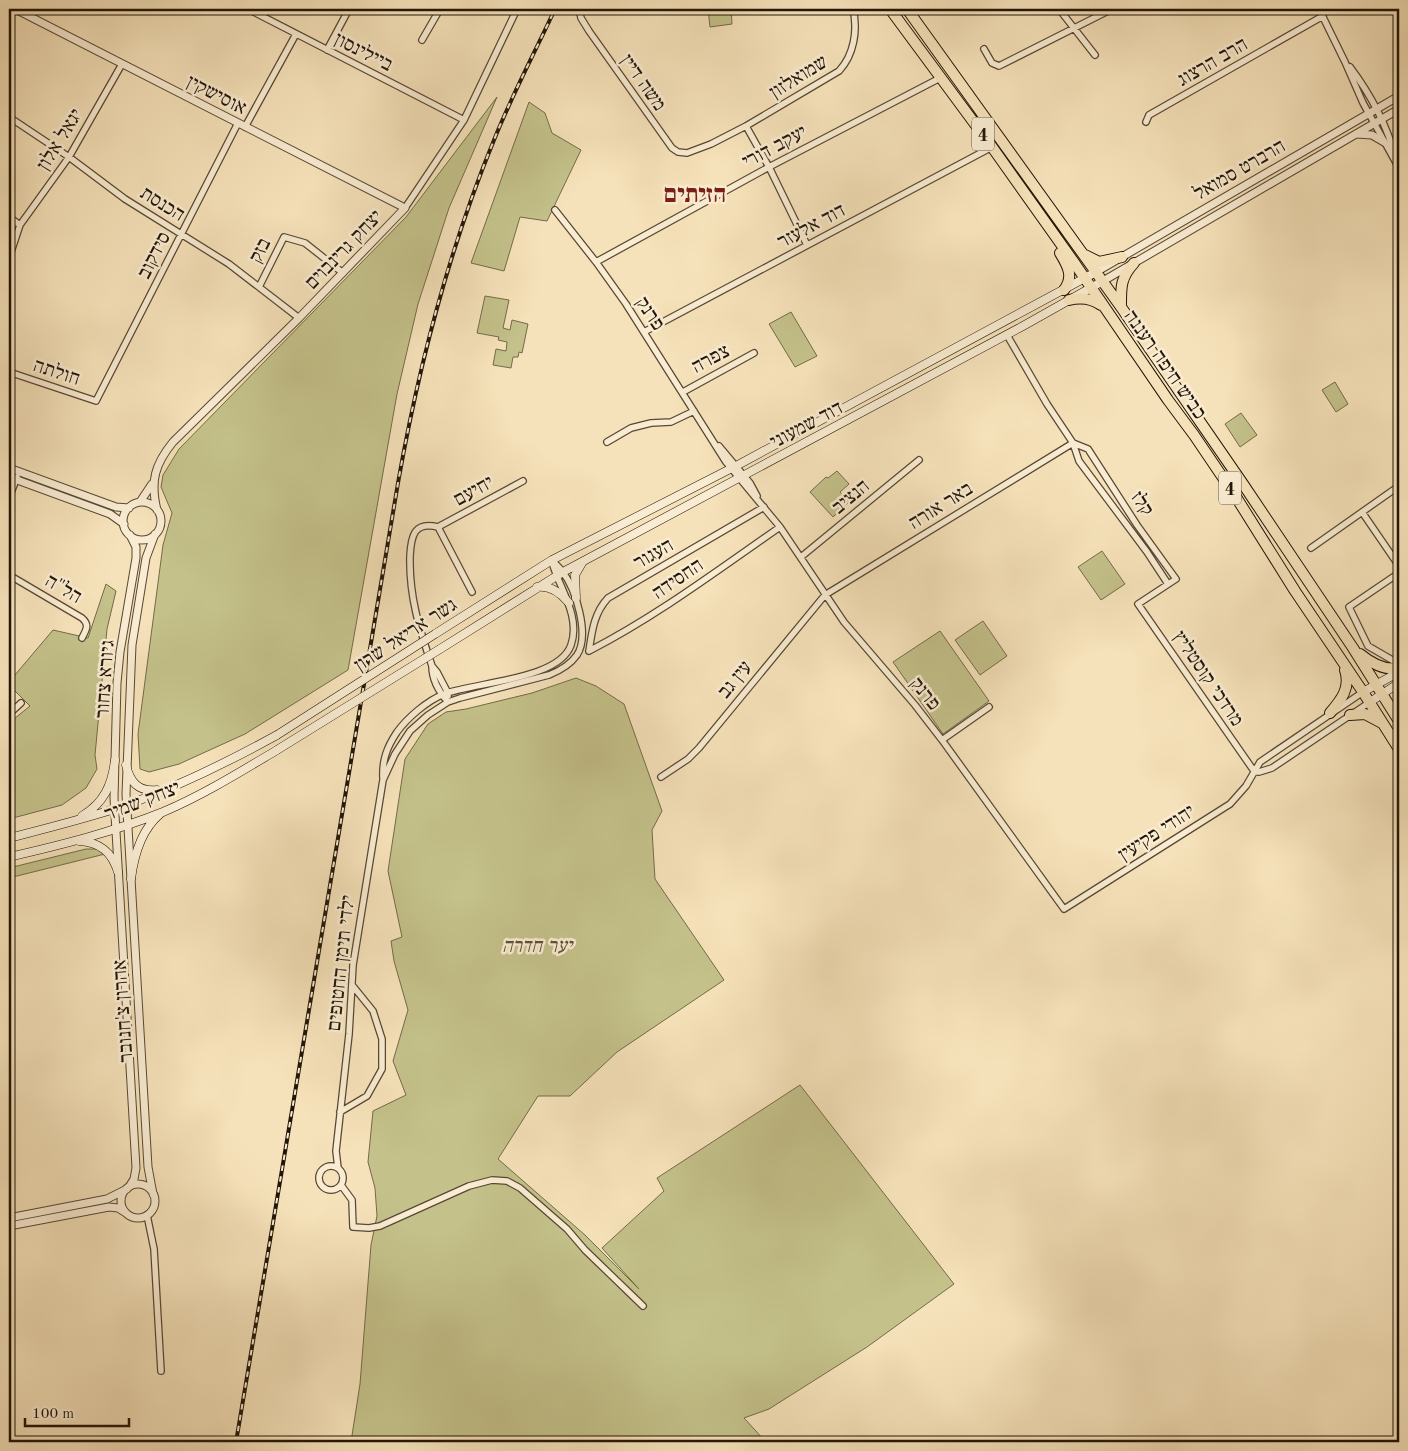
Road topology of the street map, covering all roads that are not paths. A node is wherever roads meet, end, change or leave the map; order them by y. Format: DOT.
graph roads {
  1 [pos="15,9"];
  2 [pos="248,9"];
  3 [pos="349,9"];
  4 [pos="440,9"];
  5 [pos="517,9"];
  6 [pos="579,9"];
  7 [pos="890,9"];
  8 [pos="907,9"];
  9 [pos="1059,9"];
  10 [pos="1112,9"];
  11 [pos="1319,9"];
  12 [pos="853,10"];
  13 [pos="1323,16"];
  14 [pos="1075,28"];
  15 [pos="296,34"];
  16 [pos="422,40"];
  17 [pos="984,49"];
  18 [pos="328,50"];
  19 [pos="1095,55"];
  20 [pos="1345,62"];
  21 [pos="122,64"];
  22 [pos="942,77"];
  23 [pos="1399,96"];
  24 [pos="1376,109"];
  25 [pos="1399,109"];
  26 [pos="1368,113"];
  27 [pos="9,117"];
  28 [pos="1381,119"];
  29 [pos="464,120"];
  30 [pos="1146,122"];
  31 [pos="1374,123"];
  32 [pos="242,125"];
  33 [pos="746,126"];
  34 [pos="1354,134"];
  35 [pos="1384,142"];
  36 [pos="992,147"];
  37 [pos="698,150"];
  38 [pos="69,157"];
  39 [pos="1398,166"];
  40 [pos="769,167"];
  41 [pos="405,208"];
  42 [pos="555,210"];
  43 [pos="9,217"];
  44 [pos="20,225"];
  45 [pos="1048,226"];
  46 [pos="181,234"];
  47 [pos="807,245"];
  48 [pos="1084,255"];
  49 [pos="1122,257"];
  50 [pos="9,258"];
  51 [pos="596,262"];
  52 [pos="1134,263"];
  53 [pos="343,272"];
  54 [pos="1096,272"];
  55 [pos="1085,278"];
  56 [pos="1103,281"];
  57 [pos="259,287"];
  58 [pos="1092,288"];
  59 [pos="1064,290"];
  60 [pos="1069,300"];
  61 [pos="1104,307"];
  62 [pos="1122,307"];
  63 [pos="299,318"];
  64 [pos="644,332"];
  65 [pos="1007,335"];
  66 [pos="754,353"];
  67 [pos="9,372"];
  68 [pos="682,392"];
  69 [pos="96,401"];
  70 [pos="694,411"];
  71 [pos="607,442"];
  72 [pos="1072,443"];
  73 [pos="919,460"];
  74 [pos="734,467"];
  75 [pos="9,468"];
  76 [pos="20,472"];
  77 [pos="9,477"];
  78 [pos="741,477"];
  79 [pos="16,480"];
  80 [pos="154,481"];
  81 [pos="523,481"];
  82 [pos="1399,486"];
  83 [pos="9,498"];
  84 [pos="140,502"];
  85 [pos="764,507"];
  86 [pos="129,508"];
  87 [pos="157,510"];
  88 [pos="1362,512"];
  89 [pos="124,524"];
  90 [pos="438,527"];
  91 [pos="780,527"];
  92 [pos="155,534"];
  93 [pos="130,535"];
  94 [pos="1311,548"];
  95 [pos="801,557"];
  96 [pos="552,560"];
  97 [pos="584,560"];
  98 [pos="1399,566"];
  99 [pos="1399,573"];
  100 [pos="560,574"];
  101 [pos="9,575"];
  102 [pos="1168,584"];
  103 [pos="535,588"];
  104 [pos="472,592"];
  105 [pos="825,594"];
  106 [pos="572,601"];
  107 [pos="82,638"];
  108 [pos="1353,648"];
  109 [pos="589,651"];
  110 [pos="1339,658"];
  111 [pos="1399,664"];
  112 [pos="1399,670"];
  113 [pos="1399,683"];
  114 [pos="1380,690"];
  115 [pos="1364,692"];
  116 [pos="445,694"];
  117 [pos="448,702"];
  118 [pos="1370,702"];
  119 [pos="21,703"];
  120 [pos="989,707"];
  121 [pos="1330,713"];
  122 [pos="9,714"];
  123 [pos="1350,715"];
  124 [pos="1399,721"];
  125 [pos="1386,727"];
  126 [pos="276,735"];
  127 [pos="942,740"];
  128 [pos="1399,749"];
  129 [pos="277,750"];
  130 [pos="115,760"];
  131 [pos="126,765"];
  132 [pos="1254,771"];
  133 [pos="661,777"];
  134 [pos="383,780"];
  135 [pos="166,789"];
  136 [pos="126,805"];
  137 [pos="114,809"];
  138 [pos="164,811"];
  139 [pos="71,822"];
  140 [pos="127,825"];
  141 [pos="116,829"];
  142 [pos="9,838"];
  143 [pos="74,841"];
  144 [pos="9,857"];
  145 [pos="118,872"];
  146 [pos="131,879"];
  147 [pos="1064,909"];
  148 [pos="352,985"];
  149 [pos="340,1112"];
  150 [pos="336,1151"];
  151 [pos="329,1166"];
  152 [pos="338,1168"];
  153 [pos="341,1185"];
  154 [pos="128,1188"];
  155 [pos="153,1194"];
  156 [pos="126,1213"];
  157 [pos="147,1215"];
  158 [pos="9,1218"];
  159 [pos="9,1226"];
  160 [pos="643,1306"];
  161 [pos="161,1371"];
  1 -- 21 [label="street, אוסישקין"];
  2 -- 15 [label="street, ביילינסון"];
  3 -- 18 [label="street"];
  4 -- 16 [label="street"];
  5 -- 29 [label="street, יצחק גרינבוים"];
  6 -- 37 [label="street, משה דיין"];
  7 -- 22 [label="highway, כביש חיפה רעננה / 4"];
  8 -- 48 [label="highway, כביש חיפה רעננה / 4"];
  9 -- 14 [label="street"];
  10 -- 14 [label="street"];
  11 -- 13 [label="street"];
  12 -- 33 [label="street, שמואלזון"];
  13 -- 20 [label="street"];
  13 -- 30 [label="street, הרב הרצוג"];
  14 -- 17 [label="street"];
  14 -- 19 [label="street"];
  15 -- 18 [label="street, ביילינסון"];
  15 -- 32 [label="street, סידקוב"];
  18 -- 29 [label="street, ביילינסון"];
  20 -- 24 [label="street"];
  20 -- 26 [label="street"];
  21 -- 32 [label="street, אוסישקין"];
  21 -- 38 [label="street, יגאל אלון"];
  22 -- 36 [label="highway, כביש חיפה רעננה / 4"];
  22 -- 40 [label="street, יעקב דורי"];
  23 -- 24 [label="street, הרברט סמואל"];
  24 -- 26 [label="street, הרברט סמואל"];
  24 -- 28 [label="street"];
  25 -- 28 [label="street, הרברט סמואל"];
  26 -- 31 [label="street"];
  26 -- 49 [label="street, הרברט סמואל"];
  27 -- 38 [label="street, הכנסת"];
  28 -- 31 [label="street, הרברט סמואל"];
  28 -- 39 [label="street"];
  29 -- 41 [label="street, יצחק גרינבוים"];
  31 -- 34 [label="street, הרברט סמואל"];
  31 -- 35 [label="street"];
  32 -- 41 [label="street, אוסישקין"];
  32 -- 46 [label="street, סידקוב"];
  33 -- 37 [label="street, שמואלזון"];
  33 -- 40 [label="street"];
  34 -- 35 [label="street"];
  34 -- 52 [label="street, הרברט סמואל"];
  35 -- 39 [label="street"];
  36 -- 45 [label="highway, כביש חיפה רעננה / 4"];
  36 -- 47 [label="street, דוד אלעזר"];
  38 -- 44 [label="street, יגאל אלון"];
  38 -- 46 [label="street, הכנסת"];
  40 -- 47 [label="street"];
  40 -- 51 [label="street, יעקב דורי"];
  41 -- 53 [label="street, יצחק גרינבוים"];
  42 -- 51 [label="street, פרנק"];
  43 -- 44 [label="street"];
  44 -- 50 [label="street, יגאל אלון"];
  45 -- 55 [label="highway, כביש חיפה רעננה / 4"];
  45 -- 59 [label="highway"];
  46 -- 57 [label="street, הכנסת"];
  46 -- 69 [label="street, סידקוב"];
  47 -- 64 [label="street, דוד אלעזר"];
  48 -- 49 [label="highway"];
  48 -- 54 [label="highway, כביש חיפה רעננה / 4"];
  49 -- 54 [label="street, הרברט סמואל"];
  51 -- 64 [label="street, פרנק"];
  52 -- 56 [label="street, הרברט סמואל"];
  52 -- 62 [label="highway"];
  53 -- 57 [label="street, בזק"];
  53 -- 63 [label="street, יצחק גרינבוים"];
  54 -- 55 [label="main road, דוד שמעוני"];
  54 -- 56 [label="highway, כביש חיפה רעננה / 4"];
  55 -- 58 [label="highway, כביש חיפה רעננה / 4"];
  55 -- 59 [label="main road, דוד שמעוני"];
  56 -- 58 [label="main road, דוד שמעוני"];
  56 -- 62 [label="highway, כביש חיפה רעננה / 4"];
  57 -- 63 [label="street, הכנסת"];
  58 -- 60 [label="main road, דוד שמעוני"];
  58 -- 61 [label="highway, כביש חיפה רעננה / 4"];
  59 -- 74 [label="main road, דוד שמעוני"];
  60 -- 61 [label="highway"];
  60 -- 65 [label="main road, דוד שמעוני"];
  61 -- 110 [label="highway, כביש חיפה רעננה / 4"];
  62 -- 108 [label="highway, כביש חיפה רעננה / 4"];
  63 -- 80 [label="street, יצחק גרינבוים"];
  64 -- 68 [label="street, פרנק"];
  65 -- 72 [label="street, קלז"];
  65 -- 78 [label="main road, דוד שמעוני"];
  66 -- 68 [label="street, צפרה"];
  67 -- 69 [label="street, חולתה"];
  68 -- 70 [label="street, פרנק"];
  70 -- 71 [label="street"];
  70 -- 74 [label="street, פרנק"];
  72 -- 102 [label="street, קלז"];
  72 -- 102 [label="street, קלז"];
  72 -- 105 [label="street, באר אורה"];
  73 -- 95 [label="street, הנציב"];
  74 -- 78 [label="street, פרנק"];
  74 -- 96 [label="main road, דוד שמעוני"];
  75 -- 76 [label="street"];
  76 -- 79 [label="street"];
  76 -- 86 [label="street"];
  77 -- 79 [label="street"];
  78 -- 85 [label="street, פרנק"];
  78 -- 97 [label="main road, דוד שמעוני"];
  79 -- 83 [label="street"];
  79 -- 89 [label="street"];
  80 -- 84 [label="street, יצחק גרינבוים"];
  80 -- 87 [label="street, יצחק גרינבוים"];
  81 -- 90 [label="street, יחיעם"];
  82 -- 88 [label="street"];
  84 -- 86 [label="street"];
  84 -- 87 [label="street"];
  85 -- 91 [label="street, פרנק"];
  85 -- 109 [label="street, העגור"];
  86 -- 89 [label="street"];
  87 -- 92 [label="street"];
  88 -- 94 [label="street"];
  88 -- 98 [label="street"];
  89 -- 93 [label="street"];
  90 -- 104 [label="street, יחיעם"];
  90 -- 116 [label="street, יחיעם"];
  91 -- 95 [label="street, פרנק"];
  91 -- 109 [label="street, החסידה"];
  92 -- 93 [label="street"];
  92 -- 131 [label="street, גיורא צחור"];
  93 -- 130 [label="street, גיורא צחור"];
  95 -- 105 [label="street, פרנק"];
  96 -- 100 [label="street, ילדי תימן החטופים"];
  96 -- 126 [label="main road, גשר אריאל שרון, bridge"];
  97 -- 100 [label="main road, דוד שמעוני"];
  97 -- 106 [label="main road"];
  99 -- 111 [label="street"];
  100 -- 103 [label="main road, דוד שמעוני"];
  100 -- 106 [label="street, ילדי תימן החטופים"];
  101 -- 107 [label="street, הל\"ה"];
  102 -- 132 [label="street, מרדכי קוסטליץ"];
  103 -- 106 [label="main road"];
  103 -- 129 [label="main road, גשר אריאל שרון, bridge"];
  105 -- 127 [label="street, פרנק"];
  105 -- 133 [label="street, עין גב"];
  106 -- 116 [label="street, ילדי תימן החטופים"];
  106 -- 117 [label="street, ילדי תימן החטופים"];
  108 -- 112 [label="highway"];
  108 -- 114 [label="highway, כביש חיפה רעננה / 4"];
  110 -- 115 [label="highway, כביש חיפה רעננה / 4"];
  110 -- 121 [label="highway"];
  112 -- 114 [label="main road"];
  113 -- 114 [label="main road"];
  114 -- 115 [label="main road, יהודי פקיעין"];
  114 -- 118 [label="main road"];
  114 -- 124 [label="highway, כביש חיפה רעננה / 4"];
  115 -- 118 [label="highway, כביש חיפה רעננה / 4"];
  115 -- 121 [label="street, יהודי פקיעין"];
  116 -- 117 [label="street"];
  116 -- 134 [label="street, ילדי תימן החטופים"];
  117 -- 134 [label="street, ילדי תימן החטופים"];
  118 -- 123 [label="street"];
  118 -- 125 [label="highway, כביש חיפה רעננה / 4"];
  119 -- 122 [label="street"];
  120 -- 127 [label="street"];
  121 -- 132 [label="street, יהודי פקיעין"];
  123 -- 125 [label="highway"];
  123 -- 132 [label="street"];
  125 -- 128 [label="highway, כביש חיפה רעננה / 4"];
  126 -- 135 [label="main road, יצחק שמיר"];
  127 -- 147 [label="street, פרנק"];
  129 -- 138 [label="main road, יצחק שמיר"];
  130 -- 137 [label="street, גיורא צחור"];
  130 -- 139 [label="main road"];
  131 -- 135 [label="main road"];
  131 -- 136 [label="street, גיורא צחור"];
  132 -- 147 [label="street, יהודי פקיעין"];
  134 -- 148 [label="street, ילדי תימן החטופים"];
  135 -- 136 [label="main road, יצחק שמיר"];
  136 -- 137 [label="main road, יצחק שמיר"];
  136 -- 140 [label="street, גיורא צחור"];
  137 -- 139 [label="main road, יצחק שמיר"];
  137 -- 141 [label="street, גיורא צחור"];
  138 -- 140 [label="main road, יצחק שמיר"];
  138 -- 146 [label="main road"];
  139 -- 142 [label="main road, יצחק שמיר"];
  140 -- 141 [label="main road, יצחק שמיר"];
  140 -- 146 [label="street, אהרון צ'חנובר"];
  141 -- 143 [label="main road, יצחק שמיר"];
  141 -- 145 [label="street, אהרון צ'חנובר"];
  143 -- 144 [label="main road, יצחק שמיר"];
  143 -- 145 [label="main road"];
  145 -- 154 [label="street, אהרון צ'חנובר"];
  146 -- 155 [label="street, אהרון צ'חנובר"];
  148 -- 149 [label="street, ילדי תימן החטופים"];
  148 -- 149 [label="street"];
  149 -- 150 [label="street, ילדי תימן החטופים"];
  150 -- 151 [label="street, ילדי תימן החטופים"];
  150 -- 152 [label="street, ילדי תימן החטופים"];
  151 -- 152 [label="street"];
  151 -- 153 [label="street"];
  152 -- 153 [label="street"];
  153 -- 160 [label="street"];
  154 -- 155 [label="street"];
  154 -- 156 [label="street"];
  154 -- 158 [label="street"];
  155 -- 157 [label="street"];
  156 -- 157 [label="street"];
  156 -- 159 [label="street"];
  157 -- 161 [label="street"];
}
